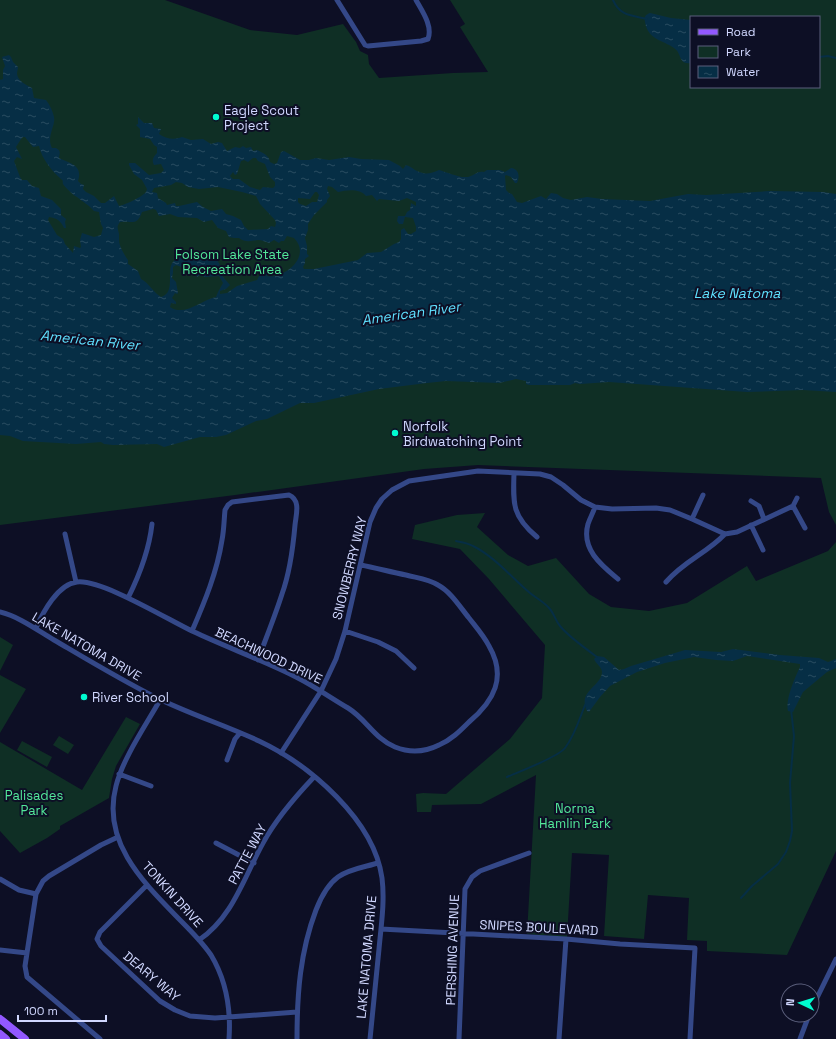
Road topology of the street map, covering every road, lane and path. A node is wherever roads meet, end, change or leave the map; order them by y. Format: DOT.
graph roads {
  1 [pos="337,0"];
  2 [pos="416,0"];
  3 [pos="514,473"];
  4 [pos="703,495"];
  5 [pos="797,498"];
  6 [pos="751,501"];
  7 [pos="793,506"];
  8 [pos="595,507"];
  9 [pos="692,518"];
  10 [pos="764,519"];
  11 [pos="152,524"];
  12 [pos="751,525"];
  13 [pos="805,528"];
  14 [pos="65,534"];
  15 [pos="725,534"];
  16 [pos="537,537"];
  17 [pos="763,550"];
  18 [pos="361,565"];
  19 [pos="618,579"];
  20 [pos="76,582"];
  21 [pos="666,582"];
  22 [pos="128,598"];
  23 [pos="0,612"];
  24 [pos="36,628"];
  25 [pos="192,631"];
  26 [pos="345,631"];
  27 [pos="258,660"];
  28 [pos="414,668"];
  29 [pos="321,691"];
  30 [pos="160,700"];
  31 [pos="240,733"];
  32 [pos="281,753"];
  33 [pos="228,760"];
  34 [pos="119,774"];
  35 [pos="314,777"];
  36 [pos="151,786"];
  37 [pos="118,837"];
  38 [pos="216,843"];
  39 [pos="529,853"];
  40 [pos="254,863"];
  41 [pos="378,863"];
  42 [pos="0,879"];
  43 [pos="147,885"];
  44 [pos="36,894"];
  45 [pos="381,929"];
  46 [pos="464,934"];
  47 [pos="566,939"];
  48 [pos="199,940"];
  49 [pos="0,950"];
  50 [pos="27,953"];
  51 [pos="836,959"];
  52 [pos="820,992"];
  53 [pos="297,1012"];
  54 [pos="230,1017"];
  55 [pos="0,1019"];
  56 [pos="806,1023"];
  57 [pos="0,1034"];
  58 [pos="6,1039"];
  59 [pos="25,1039"];
  60 [pos="100,1039"];
  61 [pos="229,1039"];
  62 [pos="297,1039"];
  63 [pos="370,1039"];
  64 [pos="459,1039"];
  65 [pos="559,1039"];
  66 [pos="690,1039"];
  67 [pos="800,1039"];
  1 -- 2 [label="street"];
  3 -- 8 [label="street, SNOWBERRY WAY"];
  3 -- 16 [label="street"];
  3 -- 18 [label="street, SNOWBERRY WAY"];
  4 -- 9 [label="street"];
  5 -- 7 [label="street"];
  6 -- 10 [label="street"];
  7 -- 10 [label="street"];
  7 -- 13 [label="street"];
  8 -- 9 [label="street, SNOWBERRY WAY"];
  8 -- 19 [label="street"];
  9 -- 15 [label="street, SNOWBERRY WAY"];
  10 -- 12 [label="street"];
  11 -- 22 [label="street"];
  12 -- 15 [label="street"];
  12 -- 17 [label="street"];
  14 -- 20 [label="street"];
  15 -- 21 [label="street"];
  18 -- 26 [label="street, SNOWBERRY WAY"];
  18 -- 29 [label="street, BEACHWOOD DRIVE"];
  20 -- 22 [label="street, BEACHWOOD DRIVE"];
  20 -- 24 [label="street"];
  22 -- 25 [label="street, BEACHWOOD DRIVE"];
  23 -- 24 [label="street, LAKE NATOMA DRIVE"];
  24 -- 30 [label="street, LAKE NATOMA DRIVE"];
  25 -- 27 [label="street, BEACHWOOD DRIVE"];
  25 -- 27 [label="street"];
  26 -- 28 [label="street"];
  26 -- 29 [label="street, SNOWBERRY WAY"];
  27 -- 29 [label="street, BEACHWOOD DRIVE"];
  29 -- 32 [label="street, SNOWBERRY WAY"];
  30 -- 31 [label="street, LAKE NATOMA DRIVE"];
  30 -- 34 [label="street, TONKIN DRIVE"];
  31 -- 32 [label="street, LAKE NATOMA DRIVE"];
  31 -- 33 [label="street"];
  32 -- 35 [label="street, LAKE NATOMA DRIVE"];
  34 -- 36 [label="street"];
  34 -- 37 [label="street, TONKIN DRIVE"];
  35 -- 40 [label="street, PATTE WAY"];
  35 -- 41 [label="street, LAKE NATOMA DRIVE"];
  37 -- 43 [label="street, TONKIN DRIVE"];
  37 -- 44 [label="street"];
  38 -- 40 [label="street"];
  39 -- 46 [label="street, PERSHING AVENUE"];
  40 -- 48 [label="street, PATTE WAY"];
  41 -- 45 [label="street, LAKE NATOMA DRIVE"];
  41 -- 53 [label="street"];
  42 -- 44 [label="street"];
  43 -- 48 [label="street, TONKIN DRIVE"];
  43 -- 54 [label="street, DEARY WAY"];
  44 -- 50 [label="street"];
  45 -- 46 [label="street, SNIPES BOULEVARD"];
  45 -- 63 [label="street, LAKE NATOMA DRIVE"];
  46 -- 47 [label="street, SNIPES BOULEVARD"];
  46 -- 64 [label="street, PERSHING AVENUE"];
  47 -- 65 [label="street"];
  47 -- 66 [label="street, SNIPES BOULEVARD"];
  48 -- 54 [label="street, TONKIN DRIVE"];
  49 -- 50 [label="street"];
  50 -- 60 [label="street"];
  51 -- 52 [label="street"];
  53 -- 54 [label="street, DEARY WAY"];
  53 -- 62 [label="street"];
  54 -- 61 [label="street, TONKIN DRIVE"];
  55 -- 59 [label="main road"];
  56 -- 67 [label="street"];
  57 -- 58 [label="main road"];
}
